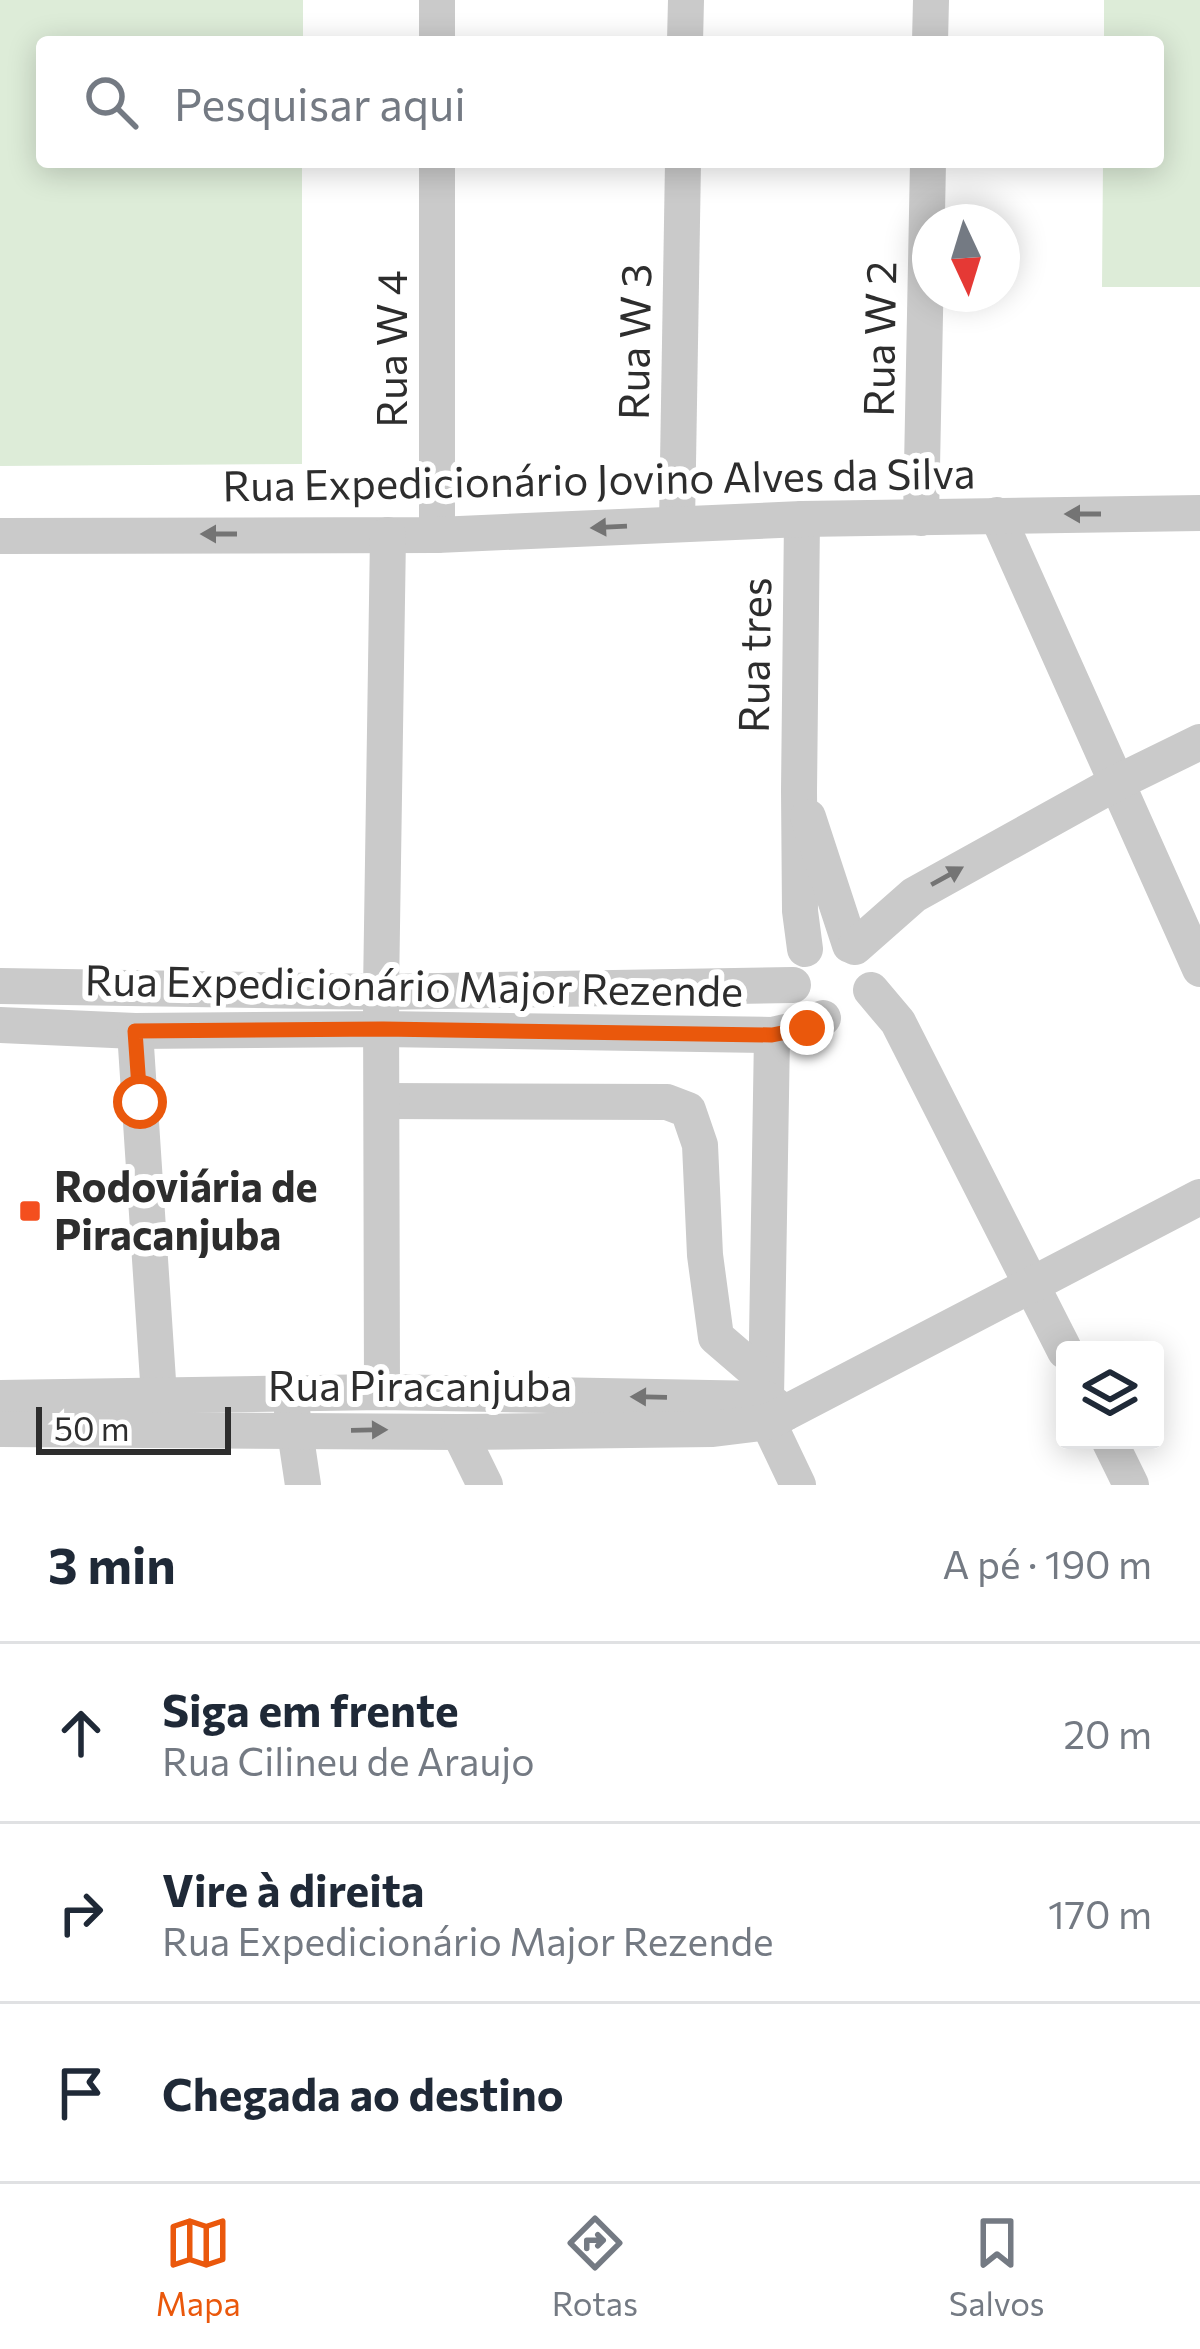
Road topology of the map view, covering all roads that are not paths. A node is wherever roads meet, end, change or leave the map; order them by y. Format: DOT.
graph roads {
  1 [pos="436,0"];
  2 [pos="686,0"];
  3 [pos="931,0"];
  4 [pos="436,36"];
  5 [pos="685,36"];
  6 [pos="930,36"];
  7 [pos="437,168"];
  8 [pos="683,168"];
  9 [pos="928,168"];
  10 [pos="1200,513"];
  11 [pos="997,515"];
  12 [pos="922,518"];
  13 [pos="802,519"];
  14 [pos="677,524"];
  15 [pos="0,536"];
  16 [pos="388,536"];
  17 [pos="437,536"];
  18 [pos="1200,742"];
  19 [pos="1114,784"];
  20 [pos="799,791"];
  21 [pos="852,946"];
  22 [pos="805,949"];
  23 [pos="1200,969"];
  24 [pos="793,985"];
  25 [pos="0,986"];
  26 [pos="871,990"];
  27 [pos="381,992"];
  28 [pos="823,1018"];
  29 [pos="0,1025"];
  30 [pos="383,1029"];
  31 [pos="135,1031"];
  32 [pos="772,1035"];
  33 [pos="382,1101"];
  34 [pos="1200,1198"];
  35 [pos="1031,1282"];
  36 [pos="1060,1341"];
  37 [pos="382,1392"];
  38 [pos="290,1394"];
  39 [pos="159,1396"];
  40 [pos="0,1398"];
  41 [pos="771,1403"];
  42 [pos="0,1430"];
  43 [pos="294,1432"];
  44 [pos="459,1432"];
  45 [pos="1113,1449"];
  46 [pos="303,1485"];
  47 [pos="485,1485"];
  48 [pos="798,1485"];
  49 [pos="1131,1485"];
  1 -- 4 [label="street"];
  2 -- 5 [label="street"];
  3 -- 6 [label="street"];
  7 -- 17 [label="street, Rua W 4"];
  8 -- 14 [label="street, Rua W 3"];
  9 -- 12 [label="street, Rua W 2"];
  10 -- 11 [label="street, Rua Expedicionário Jovino Alves da Silva, one-way"];
  11 -- 12 [label="street, Rua Expedicionário Jovino Alves da Silva"];
  11 -- 19 [label="street"];
  12 -- 13 [label="street, Rua Expedicionário Jovino Alves da Silva"];
  13 -- 14 [label="street, Rua Expedicionário Jovino Alves da Silva"];
  13 -- 20 [label="street, Rua tres"];
  14 -- 17 [label="street, Rua Expedicionário Jovino Alves da Silva, one-way"];
  16 -- 15 [label="street, Rua Expedicionário Jovino Alves da Silva, one-way"];
  16 -- 17 [label="street, Rua Expedicionário Jovino Alves da Silva"];
  16 -- 27 [label="street"];
  18 -- 19 [label="street"];
  21 -- 19 [label="street, one-way"];
  19 -- 23 [label="street"];
  20 -- 21 [label="street"];
  20 -- 22 [label="street, Rua tres"];
  21 -- 22 [label="street"];
  21 -- 26 [label="street"];
  22 -- 24 [label="street"];
  24 -- 27 [label="street, Rua Expedicionário Major Rezende"];
  24 -- 28 [label="street"];
  25 -- 27 [label="street, Rua Expedicionário Major Rezende"];
  26 -- 28 [label="street"];
  26 -- 35 [label="street"];
  27 -- 30 [label="street"];
  28 -- 32 [label="street, Rua Expedicionário Major Rezende"];
  29 -- 31 [label="street, Rua Expedicionário Major Rezende"];
  30 -- 31 [label="street, Rua Expedicionário Major Rezende"];
  30 -- 32 [label="street, Rua Expedicionário Major Rezende"];
  30 -- 33 [label="street"];
  31 -- 39 [label="street"];
  32 -- 41 [label="street"];
  33 -- 37 [label="street"];
  33 -- 41 [label="street"];
  34 -- 35 [label="street"];
  35 -- 36 [label="street"];
  35 -- 41 [label="street"];
  37 -- 38 [label="street, Rua Piracanjuba"];
  41 -- 37 [label="street, Rua Piracanjuba, one-way"];
  38 -- 39 [label="street, Rua Piracanjuba"];
  38 -- 43 [label="street"];
  39 -- 40 [label="street, Rua Piracanjuba"];
  41 -- 44 [label="street, Rua Piracanjuba"];
  41 -- 48 [label="street"];
  42 -- 43 [label="street, Rua Piracanjuba"];
  43 -- 44 [label="street, Rua Piracanjuba, one-way"];
  43 -- 46 [label="street"];
  44 -- 47 [label="street"];
  45 -- 49 [label="street"];
}
